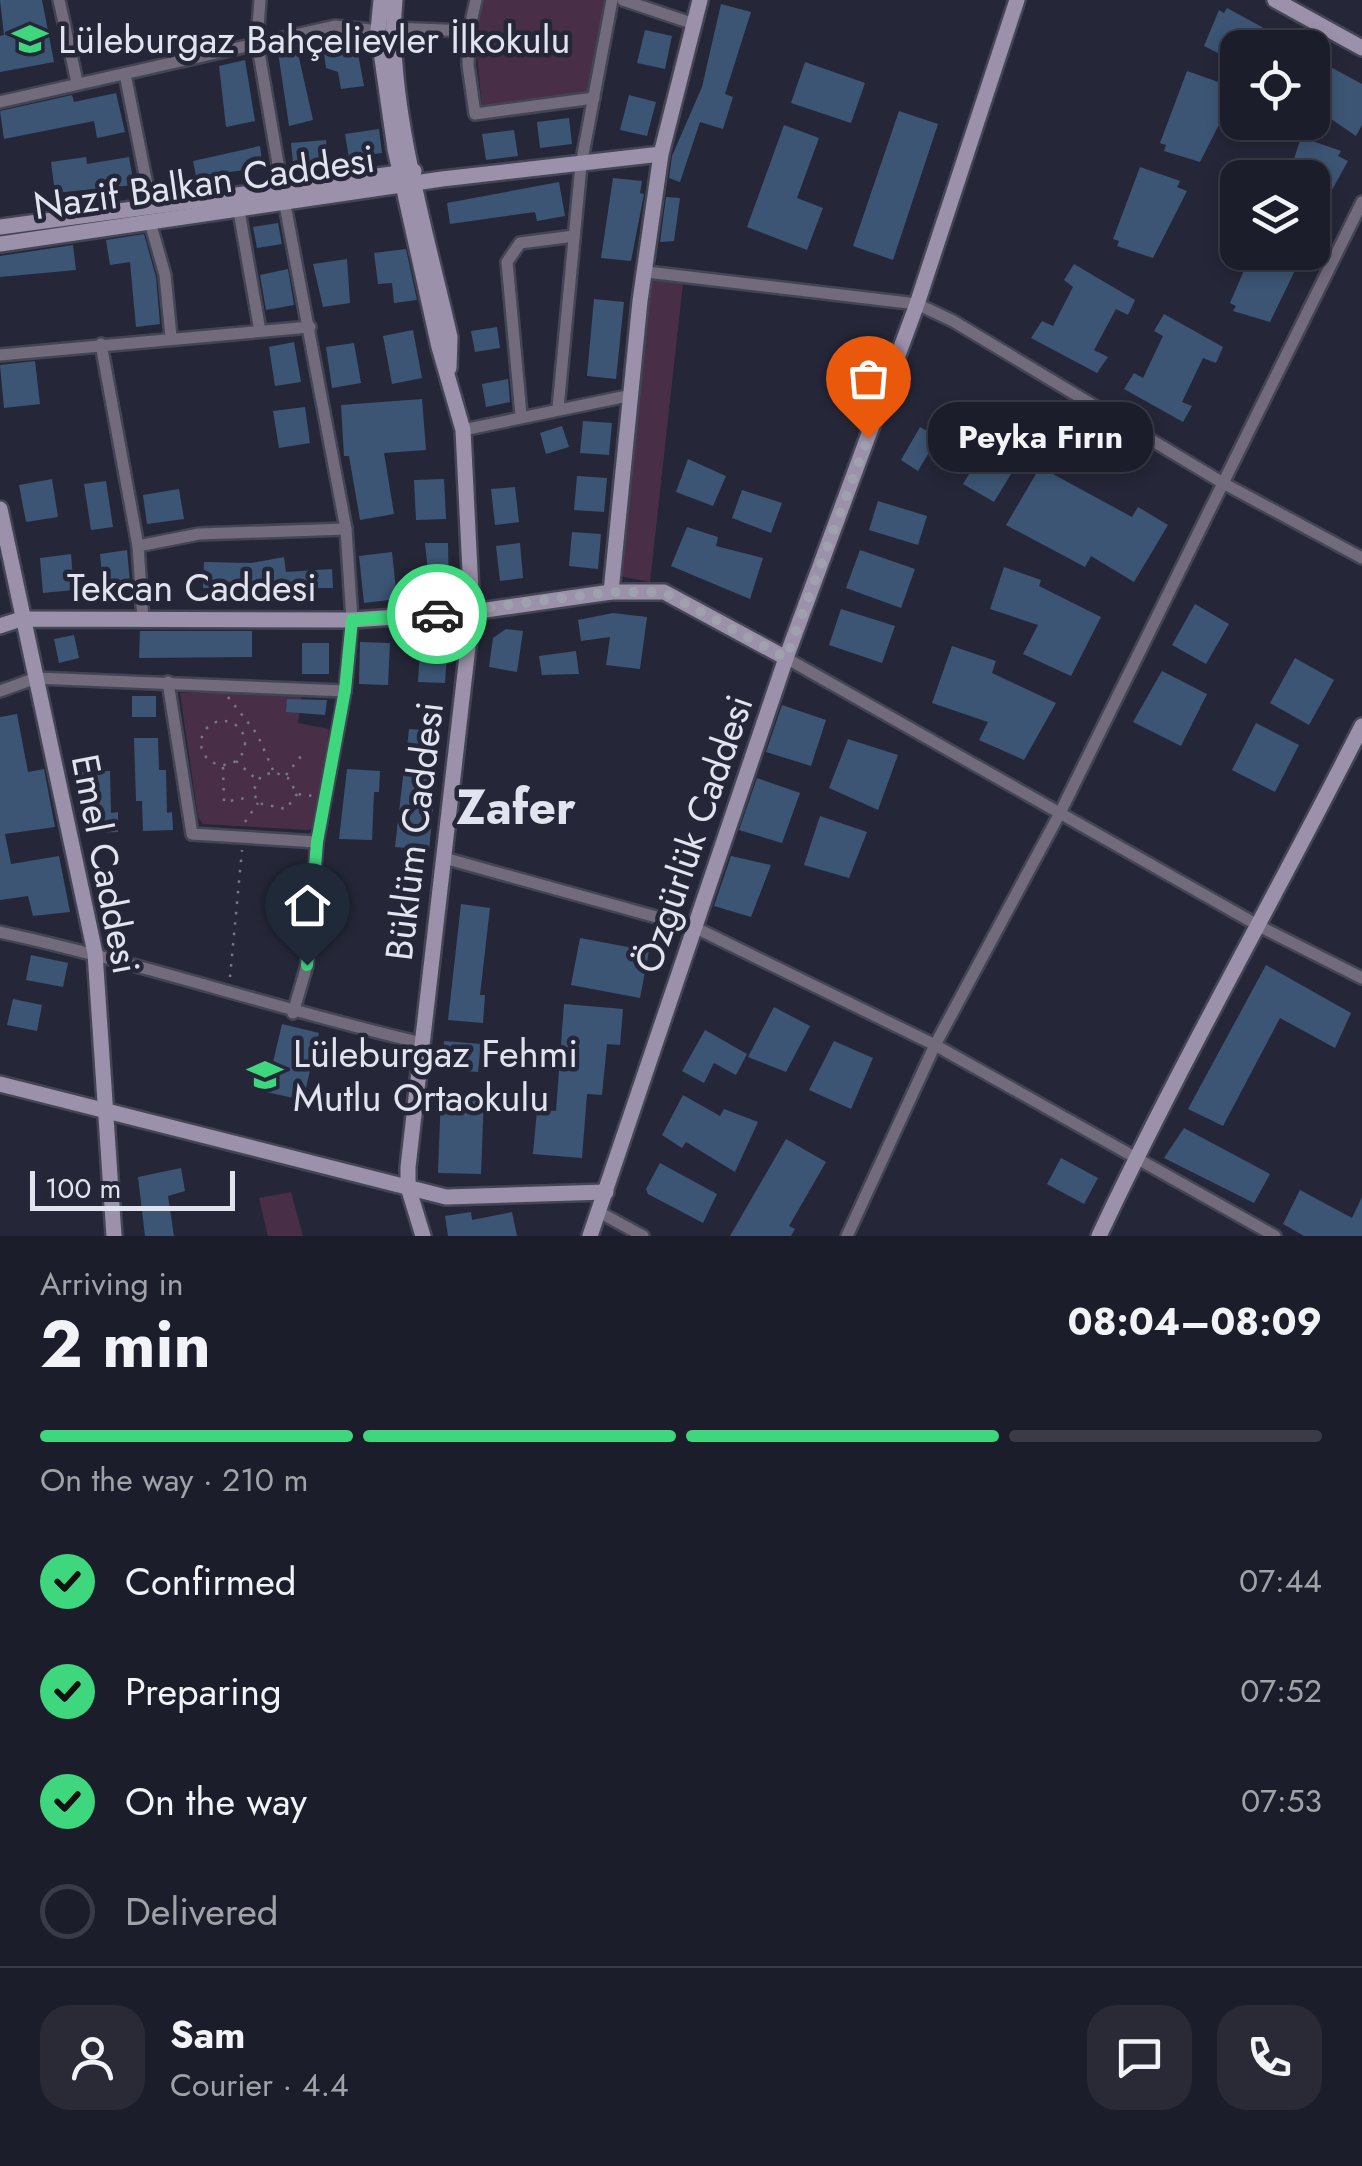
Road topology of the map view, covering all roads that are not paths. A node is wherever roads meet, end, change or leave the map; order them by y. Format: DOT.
graph roads {
  1 [pos="59,0"];
  2 [pos="260,0"];
  3 [pos="381,0"];
  4 [pos="395,0"];
  5 [pos="476,0"];
  6 [pos="612,0"];
  7 [pos="622,0"];
  8 [pos="700,0"];
  9 [pos="1017,0"];
  10 [pos="1276,0"];
  11 [pos="694,24"];
  12 [pos="385,30"];
  13 [pos="469,31"];
  14 [pos="258,41"];
  15 [pos="1362,48"];
  16 [pos="125,74"];
  17 [pos="77,82"];
  18 [pos="594,98"];
  19 [pos="0,102"];
  20 [pos="661,154"];
  21 [pos="580,165"];
  22 [pos="409,179"];
  23 [pos="282,186"];
  24 [pos="1362,202"];
  25 [pos="285,205"];
  26 [pos="239,211"];
  27 [pos="150,213"];
  28 [pos="0,227"];
  29 [pos="574,236"];
  30 [pos="0,244"];
  31 [pos="646,272"];
  32 [pos="917,304"];
  33 [pos="310,326"];
  34 [pos="260,331"];
  35 [pos="172,338"];
  36 [pos="101,344"];
  37 [pos="0,355"];
  38 [pos="632,395"];
  39 [pos="558,408"];
  40 [pos="521,415"];
  41 [pos="463,430"];
  42 [pos="1223,483"];
  43 [pos="0,509"];
  44 [pos="346,529"];
  45 [pos="138,546"];
  46 [pos="1362,558"];
  47 [pos="611,592"];
  48 [pos="472,612"];
  49 [pos="21,619"];
  50 [pos="143,620"];
  51 [pos="352,620"];
  52 [pos="0,626"];
  53 [pos="786,658"];
  54 [pos="36,678"];
  55 [pos="168,682"];
  56 [pos="345,690"];
  57 [pos="0,691"];
  58 [pos="1362,726"];
  59 [pos="1060,813"];
  60 [pos="317,842"];
  61 [pos="444,858"];
  62 [pos="1260,927"];
  63 [pos="696,928"];
  64 [pos="0,932"];
  65 [pos="95,953"];
  66 [pos="1362,978"];
  67 [pos="293,1013"];
  68 [pos="422,1043"];
  69 [pos="934,1045"];
  70 [pos="0,1084"];
  71 [pos="107,1108"];
  72 [pos="1135,1158"];
  73 [pos="408,1187"];
  74 [pos="606,1192"];
  75 [pos="599,1212"];
  76 [pos="114,1236"];
  77 [pos="423,1236"];
  78 [pos="590,1236"];
  79 [pos="643,1236"];
  80 [pos="847,1236"];
  81 [pos="1099,1236"];
  82 [pos="1276,1236"];
  1 -- 17 [label="street"];
  2 -- 14 [label="street"];
  3 -- 12 [label="street, Büklüm Caddesi"];
  4 -- 12 [label="street, Büklüm Caddesi"];
  5 -- 13 [label="street"];
  6 -- 18 [label="street"];
  7 -- 11 [label="street"];
  8 -- 11 [label="street"];
  9 -- 32 [label="street, Özgürlük Caddesi"];
  10 -- 15 [label="street"];
  11 -- 20 [label="street"];
  12 -- 13 [label="street"];
  12 -- 14 [label="street"];
  12 -- 22 [label="street, Büklüm Caddesi"];
  13 -- 18 [label="street"];
  14 -- 16 [label="street"];
  14 -- 23 [label="street"];
  16 -- 17 [label="street"];
  16 -- 27 [label="street"];
  17 -- 19 [label="street"];
  18 -- 21 [label="street"];
  20 -- 21 [label="street"];
  20 -- 31 [label="street"];
  21 -- 22 [label="street"];
  21 -- 29 [label="street"];
  22 -- 23 [label="street, Nazif Balkan Caddesi"];
  22 -- 25 [label="street, Nazif Balkan Caddesi"];
  22 -- 41 [label="street, Büklüm Caddesi"];
  23 -- 27 [label="street, Nazif Balkan Caddesi"];
  24 -- 42 [label="street"];
  25 -- 26 [label="street, Nazif Balkan Caddesi"];
  25 -- 33 [label="street"];
  26 -- 27 [label="street, Nazif Balkan Caddesi"];
  26 -- 34 [label="street"];
  27 -- 28 [label="street, Nazif Balkan Caddesi"];
  27 -- 30 [label="street, Nazif Balkan Caddesi"];
  27 -- 35 [label="street"];
  29 -- 39 [label="street"];
  29 -- 40 [label="street"];
  31 -- 32 [label="street"];
  31 -- 38 [label="street"];
  32 -- 42 [label="street"];
  32 -- 53 [label="street, Özgürlük Caddesi"];
  33 -- 34 [label="street"];
  33 -- 44 [label="street"];
  34 -- 35 [label="street"];
  35 -- 36 [label="street"];
  36 -- 37 [label="street"];
  36 -- 45 [label="street"];
  38 -- 39 [label="street"];
  38 -- 47 [label="street"];
  39 -- 40 [label="street"];
  40 -- 41 [label="street"];
  41 -- 48 [label="street, Büklüm Caddesi"];
  42 -- 46 [label="street"];
  42 -- 59 [label="street"];
  43 -- 49 [label="street, Emel Caddesi"];
  44 -- 45 [label="street"];
  44 -- 51 [label="street"];
  45 -- 50 [label="street"];
  47 -- 48 [label="street, Tekcan Caddesi"];
  47 -- 53 [label="street, Tekcan Caddesi"];
  48 -- 51 [label="street, Tekcan Caddesi"];
  48 -- 61 [label="street, Büklüm Caddesi"];
  49 -- 50 [label="street, Tekcan Caddesi"];
  49 -- 52 [label="street, Tekcan Caddesi"];
  49 -- 54 [label="street, Emel Caddesi"];
  50 -- 51 [label="street, Tekcan Caddesi"];
  51 -- 56 [label="street"];
  53 -- 59 [label="street"];
  53 -- 63 [label="street, Özgürlük Caddesi"];
  54 -- 55 [label="street"];
  54 -- 57 [label="street"];
  54 -- 65 [label="street, Emel Caddesi"];
  55 -- 56 [label="street"];
  55 -- 60 [label="street"];
  56 -- 60 [label="street"];
  58 -- 62 [label="street"];
  59 -- 62 [label="street"];
  59 -- 69 [label="street"];
  60 -- 67 [label="street"];
  61 -- 63 [label="street"];
  61 -- 68 [label="street, Büklüm Caddesi"];
  62 -- 66 [label="street"];
  62 -- 72 [label="street"];
  63 -- 69 [label="street"];
  63 -- 74 [label="street, Özgürlük Caddesi"];
  64 -- 65 [label="street"];
  65 -- 67 [label="street"];
  65 -- 71 [label="street, Emel Caddesi"];
  67 -- 68 [label="street"];
  68 -- 73 [label="street, Büklüm Caddesi"];
  69 -- 72 [label="street"];
  69 -- 80 [label="street"];
  70 -- 71 [label="street"];
  71 -- 73 [label="street"];
  71 -- 76 [label="street, Emel Caddesi"];
  72 -- 81 [label="street"];
  72 -- 82 [label="street"];
  73 -- 74 [label="street"];
  73 -- 77 [label="street, Büklüm Caddesi"];
  74 -- 75 [label="street, Özgürlük Caddesi"];
  75 -- 78 [label="street, Özgürlük Caddesi"];
  75 -- 79 [label="street"];
}
